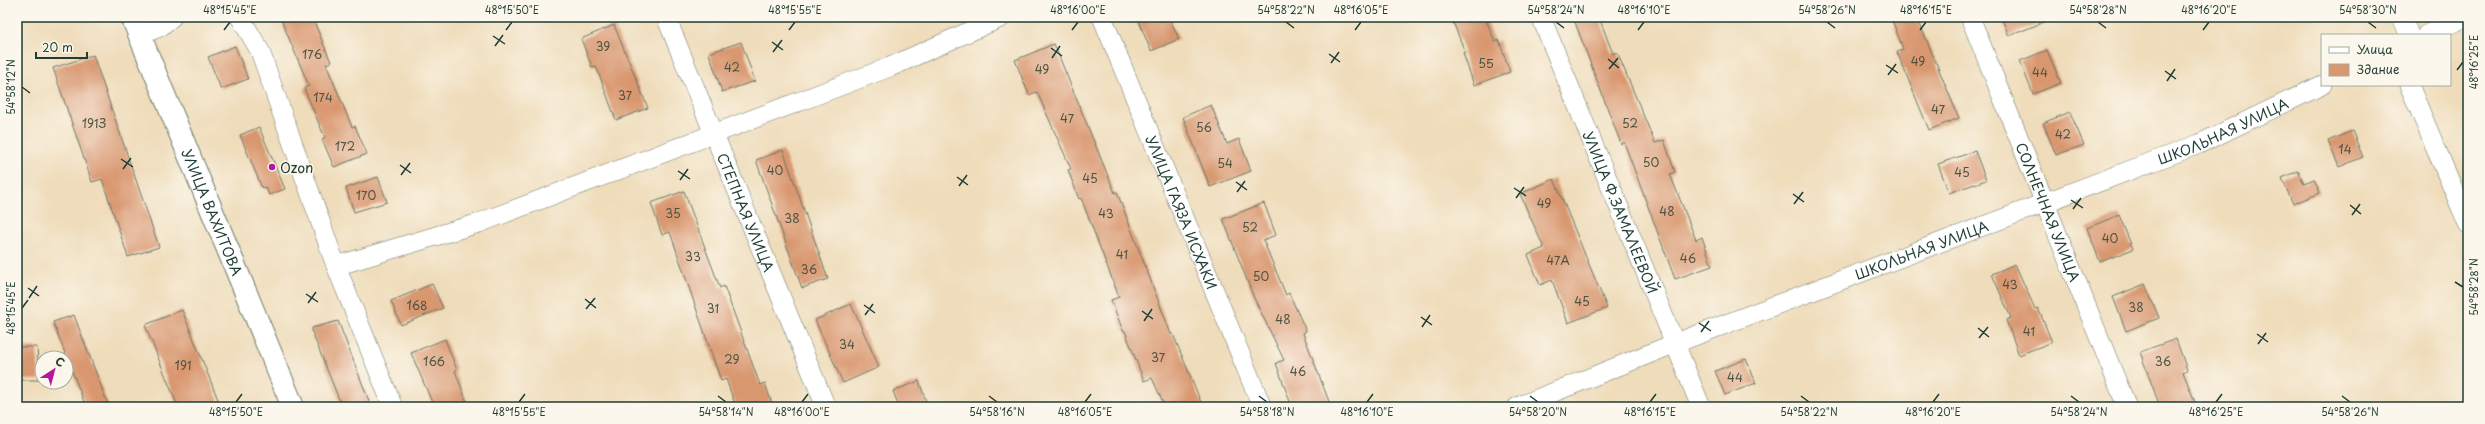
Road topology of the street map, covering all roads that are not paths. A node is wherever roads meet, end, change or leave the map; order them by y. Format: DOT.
graph roads {
  1 [pos="172,17"];
  2 [pos="240,17"];
  3 [pos="666,17"];
  4 [pos="1002,17"];
  5 [pos="1102,17"];
  6 [pos="1541,17"];
  7 [pos="1970,17"];
  8 [pos="2402,17"];
  9 [pos="2465,17"];
  10 [pos="136,26"];
  11 [pos="2409,34"];
  12 [pos="2428,34"];
  13 [pos="2321,85"];
  14 [pos="2409,86"];
  15 [pos="714,134"];
  16 [pos="2045,202"];
  17 [pos="2468,224"];
  18 [pos="336,266"];
  19 [pos="1676,343"];
  20 [pos="293,407"];
  21 [pos="393,407"];
  22 [pos="826,407"];
  23 [pos="1262,407"];
  24 [pos="1517,407"];
  25 [pos="1701,407"];
  26 [pos="2127,407"];
  1 -- 10 [label="street"];
  2 -- 18 [label="street"];
  3 -- 15 [label="street, СТЕПНАЯ УЛИЦА"];
  4 -- 15 [label="street"];
  5 -- 23 [label="street, УЛИЦА ГАЯЗА ИСХАКИ"];
  6 -- 19 [label="street, УЛИЦА Ф.ЗАМАЛЕЕВОЙ"];
  7 -- 16 [label="street, СОЛНЕЧНАЯ УЛИЦА"];
  8 -- 11 [label="street"];
  9 -- 12 [label="street"];
  10 -- 20 [label="main road, УЛИЦА ВАХИТОВА"];
  13 -- 16 [label="street, ШКОЛЬНАЯ УЛИЦА"];
  14 -- 17 [label="street"];
  15 -- 18 [label="street"];
  15 -- 22 [label="street, СТЕПНАЯ УЛИЦА"];
  16 -- 19 [label="street, ШКОЛЬНАЯ УЛИЦА"];
  16 -- 26 [label="street, СОЛНЕЧНАЯ УЛИЦА"];
  18 -- 21 [label="street"];
  19 -- 24 [label="street, ШКОЛЬНАЯ УЛИЦА"];
  19 -- 25 [label="street, УЛИЦА Ф.ЗАМАЛЕЕВОЙ"];
}
